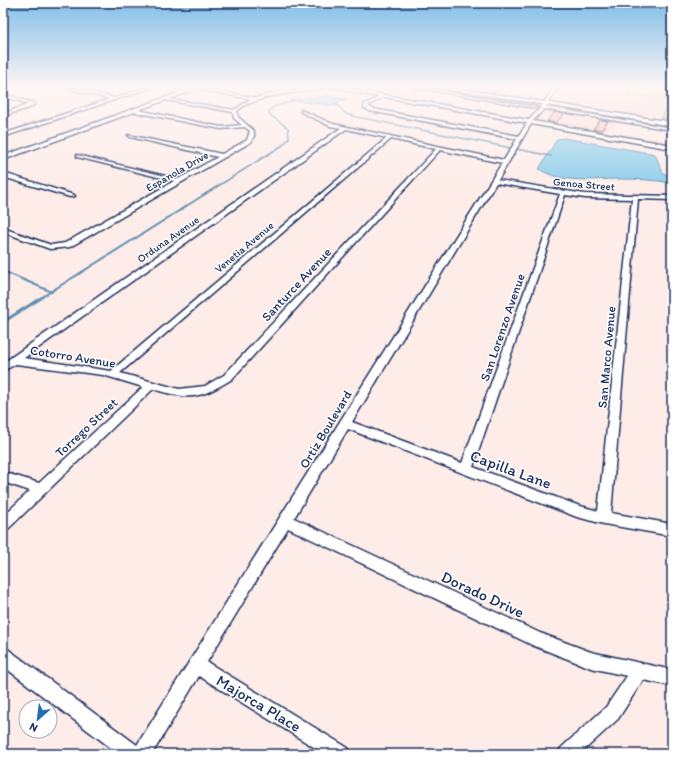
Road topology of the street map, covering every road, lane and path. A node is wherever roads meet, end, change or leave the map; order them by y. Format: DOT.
graph roads {
  1 [pos="45,122"];
  2 [pos="100,122"];
  3 [pos="194,122"];
  4 [pos="241,122"];
  5 [pos="326,122"];
  6 [pos="437,122"];
  7 [pos="530,122"];
  8 [pos="543,122"];
  9 [pos="638,122"];
  10 [pos="661,122"];
  11 [pos="672,124"];
  12 [pos="245,126"];
  13 [pos="345,128"];
  14 [pos="672,129"];
  15 [pos="3,136"];
  16 [pos="130,136"];
  17 [pos="391,137"];
  18 [pos="520,138"];
  19 [pos="672,147"];
  20 [pos="439,148"];
  21 [pos="79,156"];
  22 [pos="223,156"];
  23 [pos="3,158"];
  24 [pos="506,162"];
  25 [pos="3,175"];
  26 [pos="179,181"];
  27 [pos="494,181"];
  28 [pos="563,193"];
  29 [pos="72,196"];
  30 [pos="635,197"];
  31 [pos="672,198"];
  32 [pos="3,230"];
  33 [pos="14,360"];
  34 [pos="3,368"];
  35 [pos="112,375"];
  36 [pos="150,386"];
  37 [pos="344,423"];
  38 [pos="466,470"];
  39 [pos="3,477"];
  40 [pos="41,489"];
  41 [pos="604,518"];
  42 [pos="286,521"];
  43 [pos="3,525"];
  44 [pos="672,530"];
  45 [pos="3,656"];
  46 [pos="197,665"];
  47 [pos="638,672"];
  48 [pos="672,678"];
  49 [pos="134,754"];
  50 [pos="142,754"];
  51 [pos="342,754"];
  52 [pos="567,754"];
  1 -- 15 [label="street"];
  2 -- 23 [label="street"];
  3 -- 12 [label="street"];
  4 -- 12 [label="street, Espanola Drive"];
  5 -- 13 [label="street"];
  6 -- 18 [label="street"];
  7 -- 18 [label="street, Ortiz Boulevard"];
  8 -- 19 [label="street"];
  9 -- 14 [label="street"];
  10 -- 11 [label="main road"];
  12 -- 22 [label="street, Espanola Drive"];
  13 -- 17 [label="street"];
  13 -- 33 [label="street, Orduna Avenue"];
  16 -- 22 [label="street"];
  17 -- 20 [label="street"];
  17 -- 35 [label="street, Venetia Avenue"];
  18 -- 24 [label="street, Ortiz Boulevard"];
  20 -- 24 [label="street"];
  20 -- 36 [label="street, Santurce Avenue"];
  21 -- 26 [label="street"];
  22 -- 26 [label="street, Espanola Drive"];
  24 -- 27 [label="street, Ortiz Boulevard"];
  25 -- 29 [label="street"];
  26 -- 32 [label="street, Espanola Drive"];
  27 -- 28 [label="street, Genoa Street"];
  27 -- 37 [label="street, Ortiz Boulevard"];
  28 -- 30 [label="street, Genoa Street"];
  28 -- 38 [label="street, San Lorenzo Avenue"];
  30 -- 31 [label="street, Genoa Street"];
  30 -- 41 [label="street, San Marco Avenue"];
  33 -- 34 [label="street, Orduna Avenue"];
  33 -- 35 [label="street, Cotorro Avenue"];
  35 -- 36 [label="street, Cotorro Avenue"];
  36 -- 40 [label="street, Torrego Street"];
  37 -- 38 [label="street, Capilla Lane"];
  37 -- 42 [label="street, Ortiz Boulevard"];
  38 -- 41 [label="street, Capilla Lane"];
  39 -- 40 [label="street"];
  40 -- 43 [label="street"];
  41 -- 44 [label="street, Capilla Lane"];
  42 -- 46 [label="street, Ortiz Boulevard"];
  42 -- 47 [label="street, Dorado Drive"];
  45 -- 49 [label="street"];
  46 -- 50 [label="street, Ortiz Boulevard"];
  46 -- 51 [label="street, Majorca Place"];
  47 -- 48 [label="street, Dorado Drive"];
  47 -- 52 [label="street"];
}
